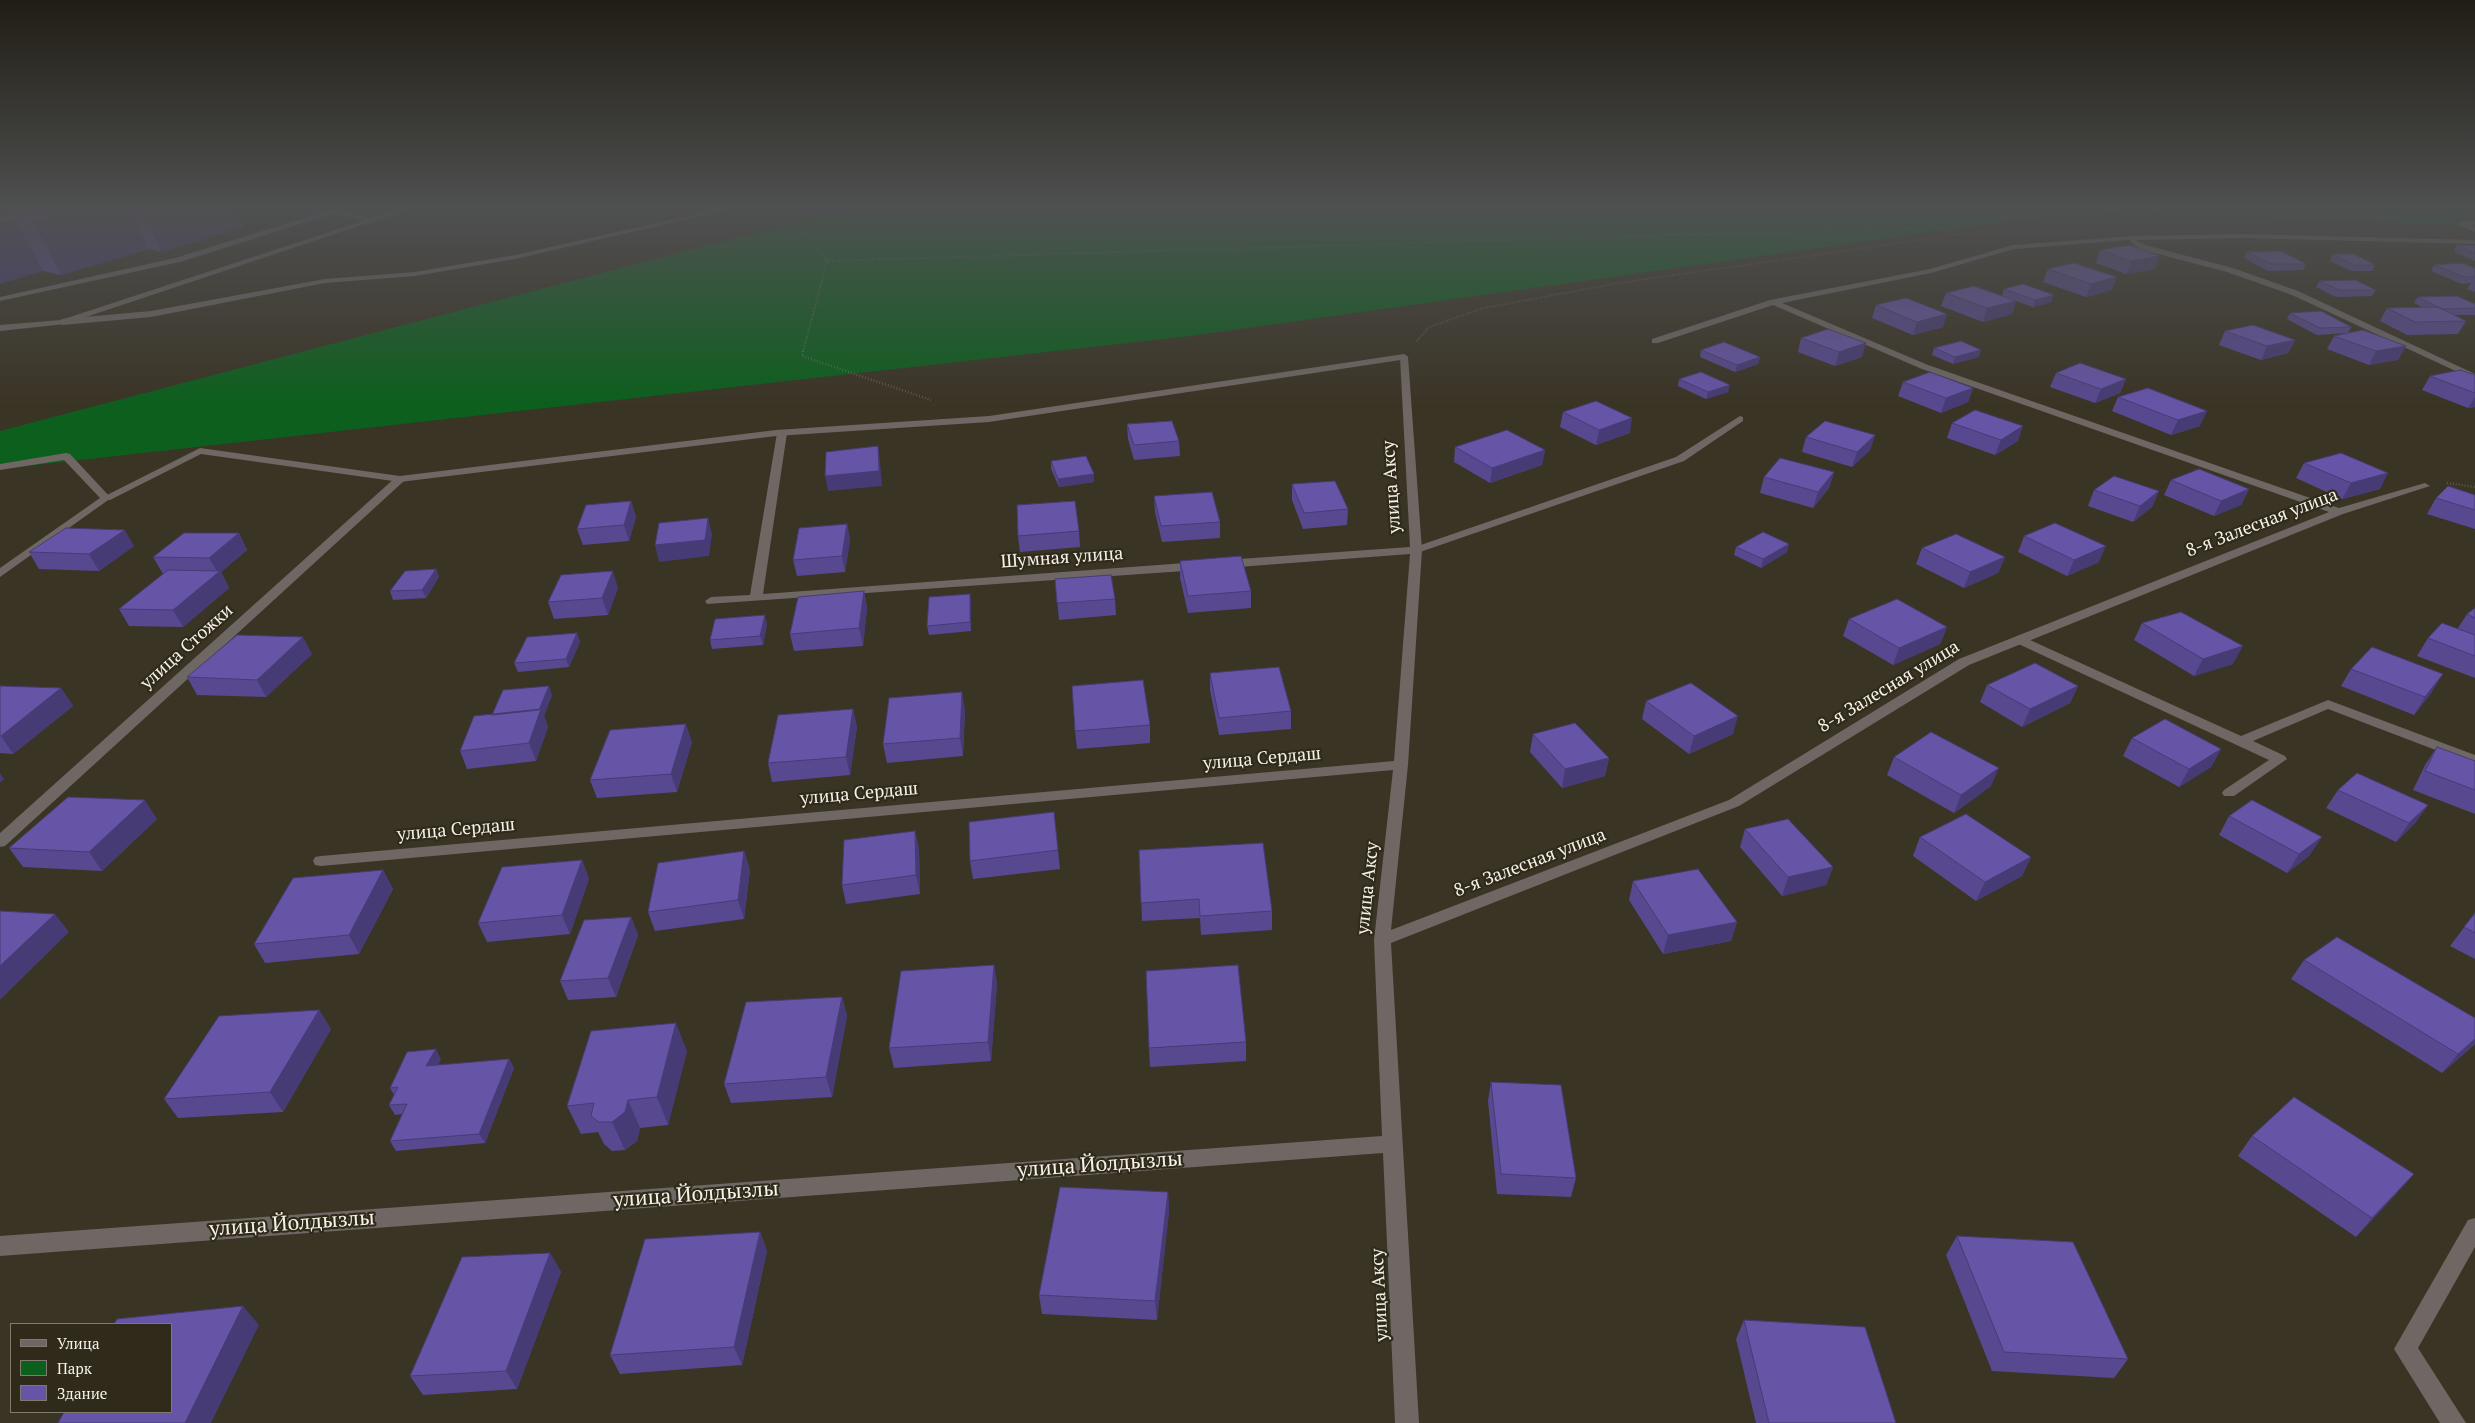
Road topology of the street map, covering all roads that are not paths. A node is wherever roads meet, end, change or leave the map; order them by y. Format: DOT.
graph roads {
  1 [pos="106,275"];
  2 [pos="204,275"];
  3 [pos="397,275"];
  4 [pos="1909,275"];
  5 [pos="2245,275"];
  6 [pos="0,299"];
  7 [pos="1773,302"];
  8 [pos="62,322"];
  9 [pos="0,328"];
  10 [pos="1656,341"];
  11 [pos="1404,357"];
  12 [pos="2475,377"];
  13 [pos="1740,419"];
  14 [pos="782,433"];
  15 [pos="0,467"];
  16 [pos="400,479"];
  17 [pos="2425,486"];
  18 [pos="106,498"];
  19 [pos="2339,512"];
  20 [pos="1416,550"];
  21 [pos="0,573"];
  22 [pos="756,598"];
  23 [pos="711,601"];
  24 [pos="2019,639"];
  25 [pos="2240,741"];
  26 [pos="2475,760"];
  27 [pos="1401,765"];
  28 [pos="2229,792"];
  29 [pos="0,842"];
  30 [pos="321,861"];
  31 [pos="1382,940"];
  32 [pos="1393,1144"];
  33 [pos="2475,1227"];
  34 [pos="0,1246"];
  35 [pos="1407,1423"];
  36 [pos="2454,1423"];
  1 -- 6 [label="street"];
  2 -- 8 [label="street"];
  3 -- 8 [label="street"];
  4 -- 7 [label="street"];
  5 -- 12 [label="street"];
  7 -- 10 [label="street"];
  7 -- 19 [label="street"];
  8 -- 9 [label="street"];
  11 -- 14 [label="street"];
  11 -- 20 [label="street, улица Аксу"];
  13 -- 20 [label="street"];
  14 -- 16 [label="street"];
  14 -- 22 [label="street"];
  15 -- 18 [label="street"];
  16 -- 18 [label="street"];
  16 -- 29 [label="street, улица Стожки"];
  17 -- 19 [label="street, 8-я Залесная улица"];
  18 -- 21 [label="street"];
  19 -- 24 [label="street, 8-я Залесная улица"];
  20 -- 22 [label="street, Шумная улица"];
  20 -- 27 [label="street, улица Аксу"];
  22 -- 23 [label="street, Шумная улица"];
  24 -- 25 [label="street"];
  24 -- 31 [label="street, 8-я Залесная улица"];
  25 -- 26 [label="street"];
  25 -- 28 [label="street"];
  27 -- 30 [label="street, улица Сердаш"];
  27 -- 31 [label="street, улица Аксу"];
  31 -- 32 [label="street, улица Аксу"];
  32 -- 34 [label="street, улица Йолдызлы"];
  32 -- 35 [label="street, улица Аксу"];
  33 -- 36 [label="street"];
}
